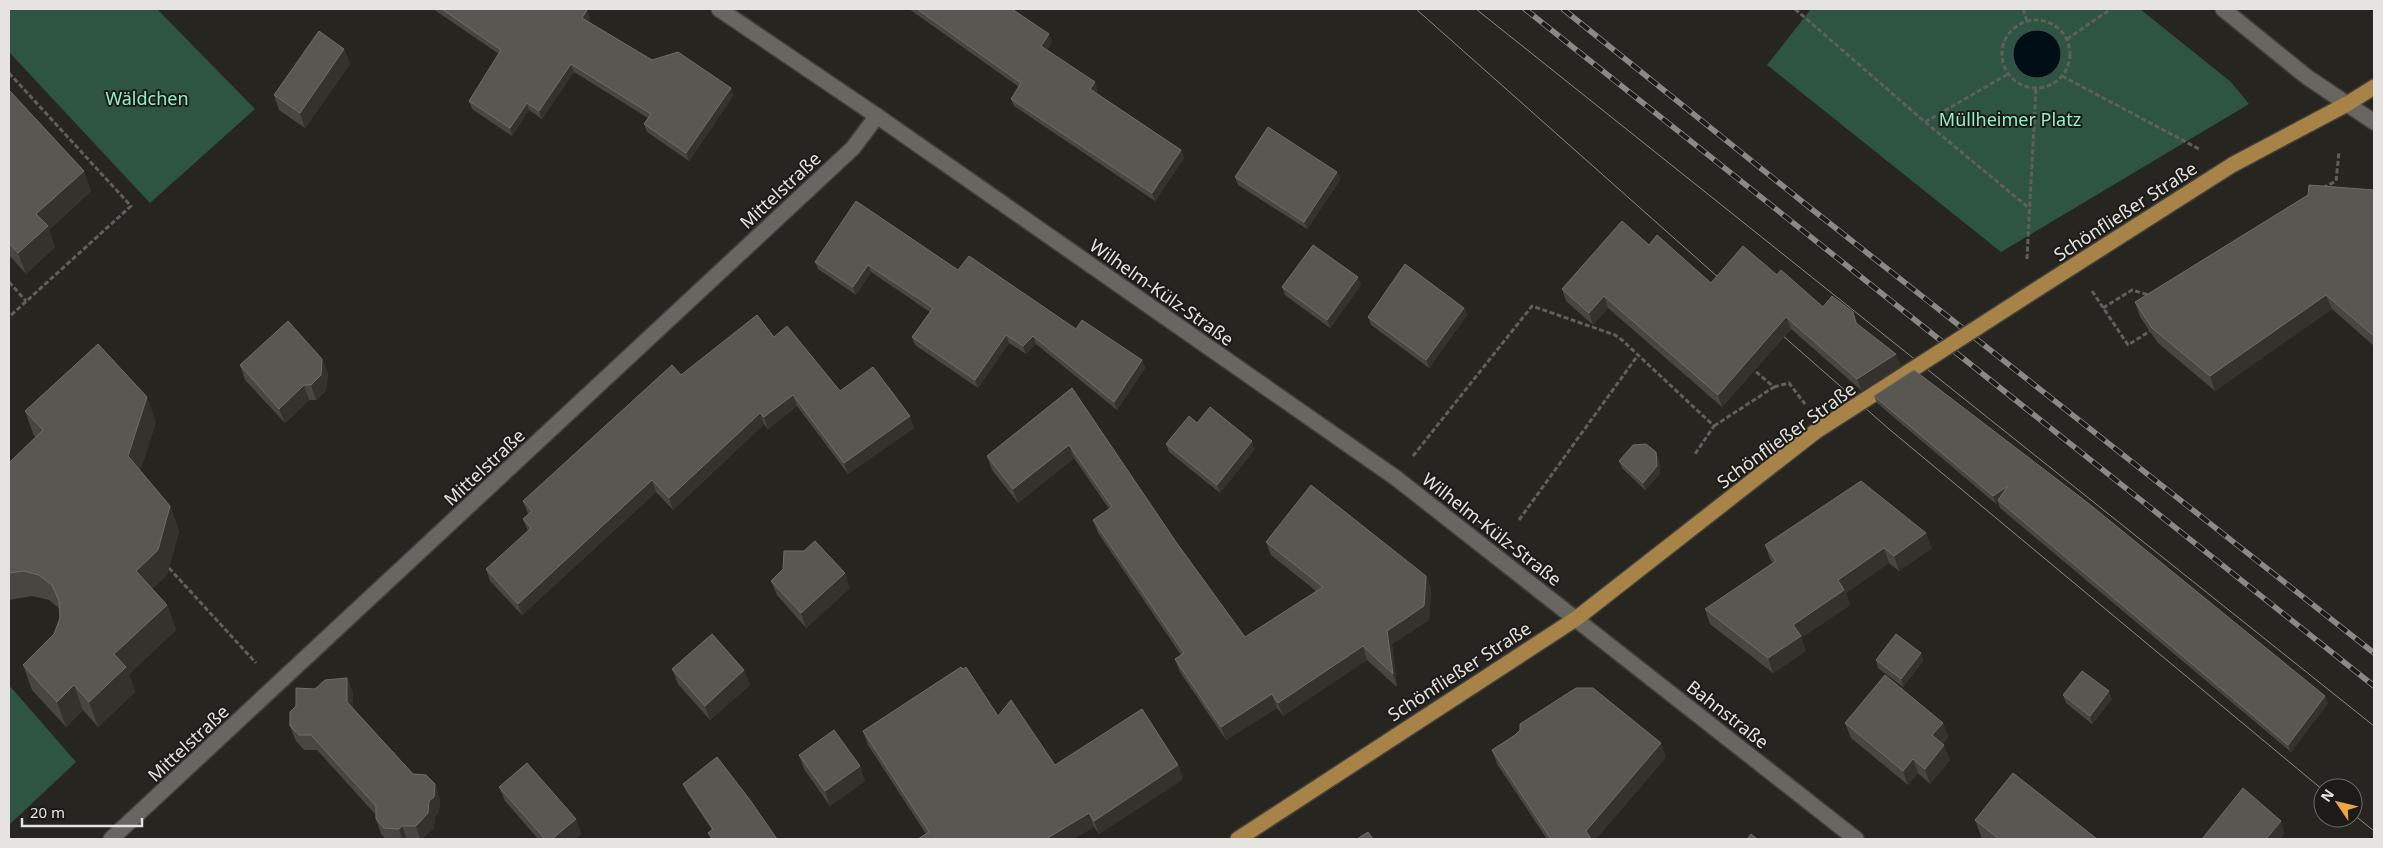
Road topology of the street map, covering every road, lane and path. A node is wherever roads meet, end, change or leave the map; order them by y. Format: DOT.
graph roads {
  1 [pos="719,9"];
  2 [pos="1795,9"];
  3 [pos="2023,9"];
  4 [pos="2111,9"];
  5 [pos="2223,9"];
  6 [pos="2027,21"];
  7 [pos="2067,39"];
  8 [pos="9,74"];
  9 [pos="2008,74"];
  10 [pos="2062,76"];
  11 [pos="2374,87"];
  12 [pos="2036,88"];
  13 [pos="2347,104"];
  14 [pos="877,116"];
  15 [pos="1925,122"];
  16 [pos="2374,122"];
  17 [pos="2203,151"];
  18 [pos="2339,152"];
  19 [pos="2318,191"];
  20 [pos="2029,208"];
  21 [pos="2027,259"];
  22 [pos="9,282"];
  23 [pos="2092,290"];
  24 [pos="2157,290"];
  25 [pos="26,301"];
  26 [pos="2103,308"];
  27 [pos="9,317"];
  28 [pos="2150,331"];
  29 [pos="1638,355"];
  30 [pos="1755,371"];
  31 [pos="1774,387"];
  32 [pos="1805,404"];
  33 [pos="1714,426"];
  34 [pos="1695,454"];
  35 [pos="1396,478"];
  36 [pos="1519,520"];
  37 [pos="169,568"];
  38 [pos="1576,618"];
  39 [pos="277,686"];
  40 [pos="111,839"];
  41 [pos="1238,839"];
  42 [pos="1856,839"];
  1 -- 14 [label="street, Wilhelm-Külz-Straße"];
  2 -- 15 [label="path"];
  3 -- 6 [label="path"];
  4 -- 7 [label="path"];
  5 -- 13 [label="street"];
  6 -- 7 [label="path"];
  6 -- 9 [label="path"];
  7 -- 10 [label="path"];
  8 -- 25 [label="path"];
  9 -- 12 [label="path"];
  9 -- 15 [label="path"];
  10 -- 12 [label="path"];
  10 -- 17 [label="path"];
  11 -- 13 [label="main road, Schönfließer Straße"];
  12 -- 20 [label="path"];
  13 -- 16 [label="street"];
  13 -- 38 [label="main road, Schönfließer Straße, bridge"];
  14 -- 35 [label="street, Wilhelm-Külz-Straße"];
  14 -- 39 [label="street, Mittelstraße"];
  15 -- 20 [label="path"];
  18 -- 19 [label="path"];
  20 -- 21 [label="path"];
  22 -- 25 [label="path"];
  23 -- 26 [label="path"];
  24 -- 26 [label="path"];
  25 -- 27 [label="path"];
  26 -- 28 [label="path"];
  29 -- 33 [label="path"];
  29 -- 35 [label="path"];
  29 -- 36 [label="path"];
  30 -- 31 [label="path"];
  31 -- 32 [label="path"];
  31 -- 33 [label="path"];
  33 -- 34 [label="path"];
  35 -- 38 [label="street, Wilhelm-Külz-Straße"];
  37 -- 39 [label="path"];
  38 -- 41 [label="main road, Schönfließer Straße"];
  38 -- 42 [label="street, Bahnstraße"];
  39 -- 40 [label="street, Mittelstraße"];
}
